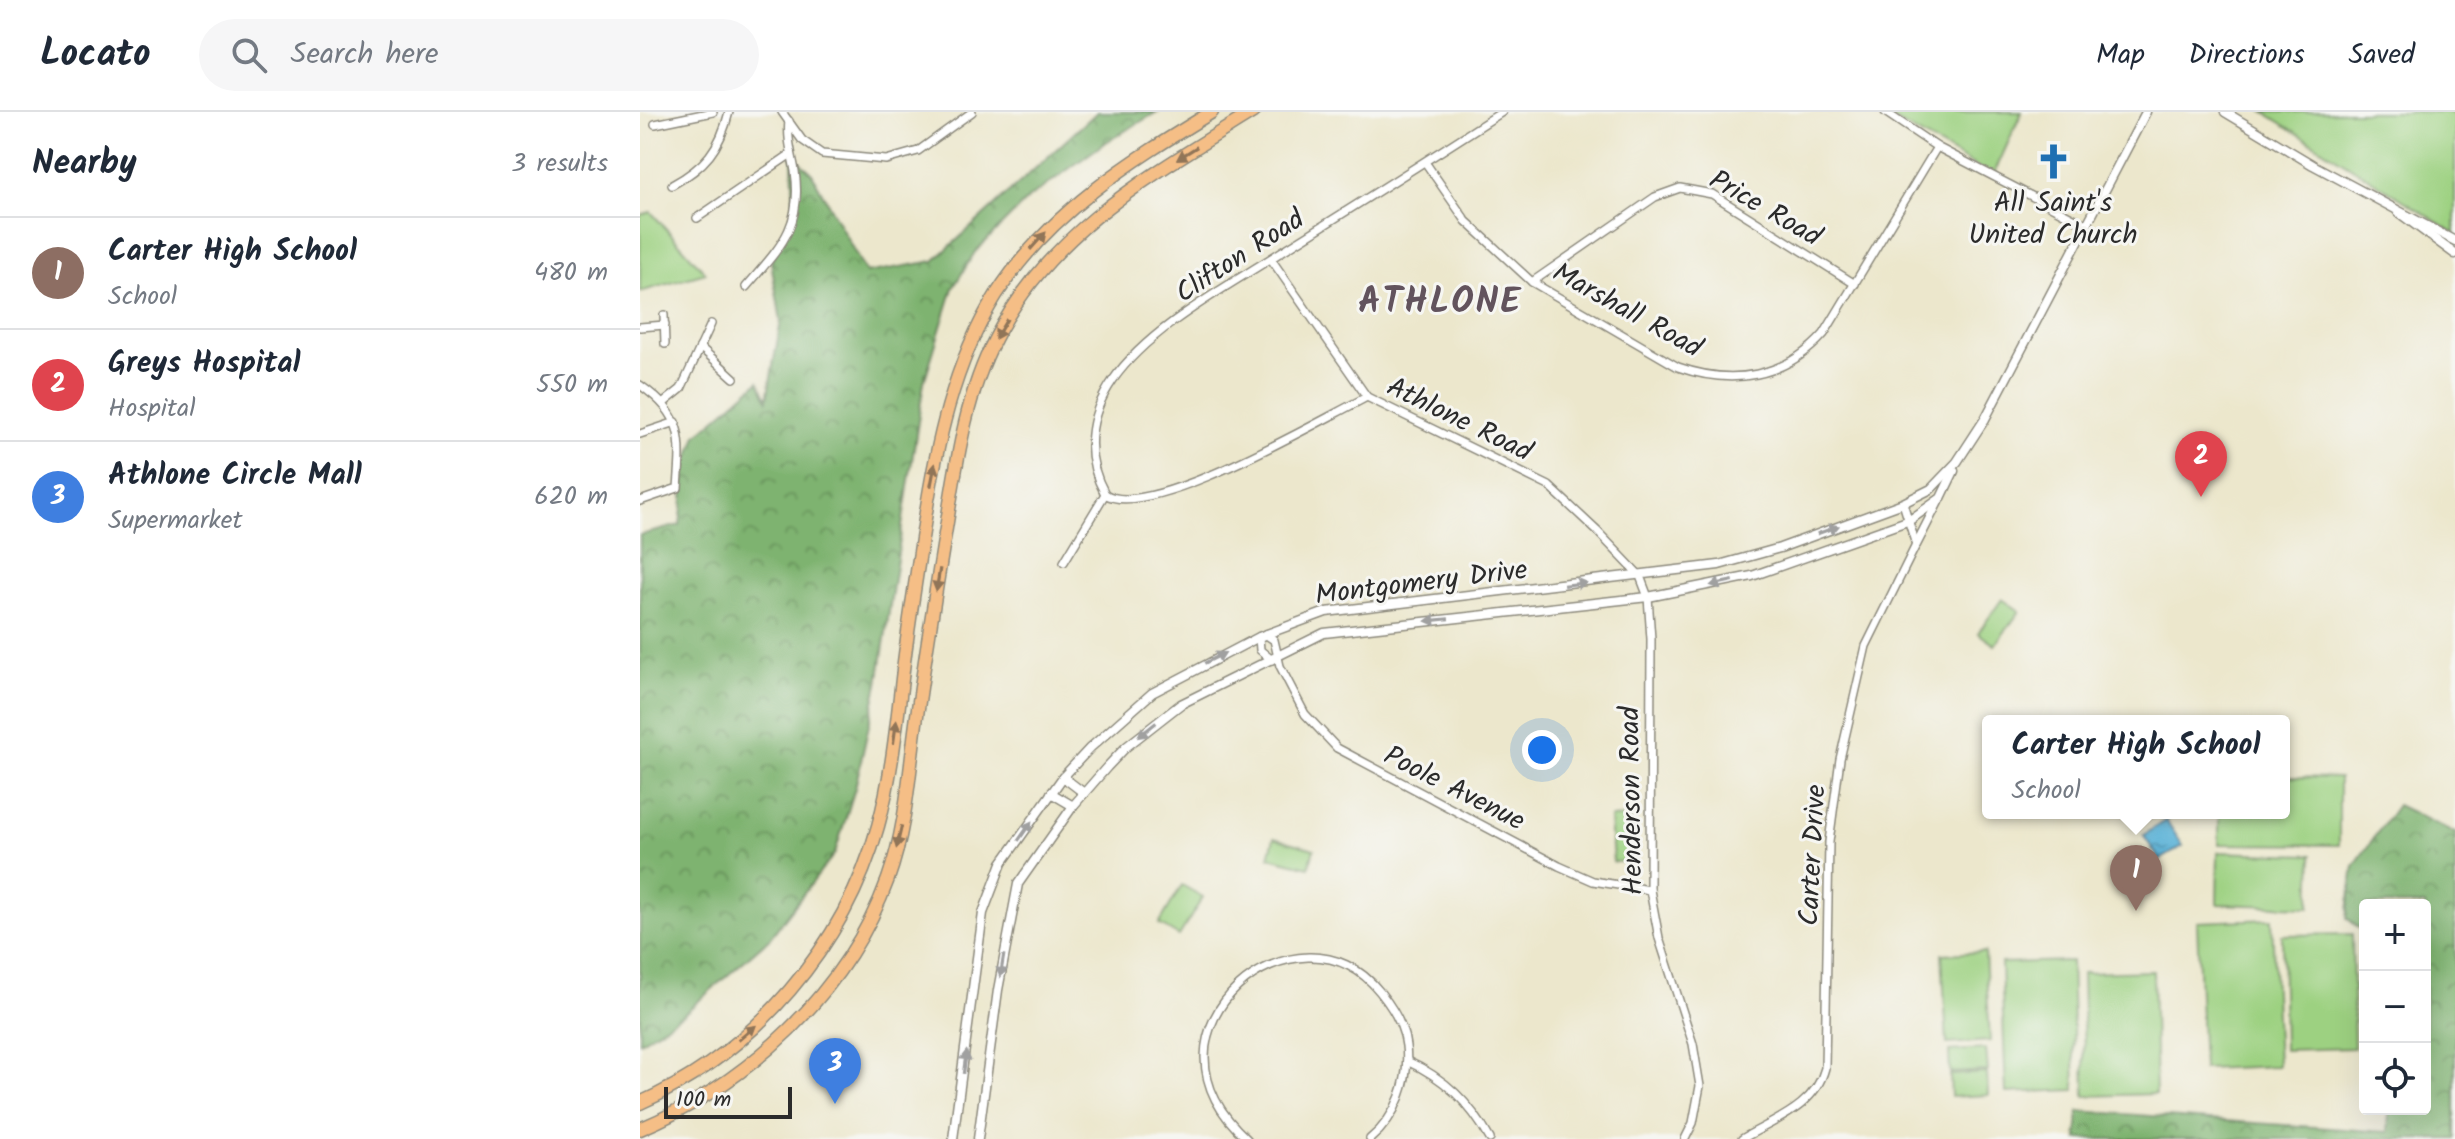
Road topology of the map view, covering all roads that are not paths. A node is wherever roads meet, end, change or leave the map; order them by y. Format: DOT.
graph roads {
  1 [pos="713,112"];
  2 [pos="729,112"];
  3 [pos="782,112"];
  4 [pos="972,112"];
  5 [pos="1212,112"];
  6 [pos="1253,112"];
  7 [pos="1502,112"];
  8 [pos="1885,112"];
  9 [pos="2225,112"];
  10 [pos="2147,115"];
  11 [pos="789,121"];
  12 [pos="655,124"];
  13 [pos="1937,147"];
  14 [pos="791,154"];
  15 [pos="1425,162"];
  16 [pos="672,185"];
  17 [pos="2395,210"];
  18 [pos="697,218"];
  19 [pos="2087,225"];
  20 [pos="2455,241"];
  21 [pos="2455,254"];
  22 [pos="1271,259"];
  23 [pos="1532,282"];
  24 [pos="1855,284"];
  25 [pos="746,287"];
  26 [pos="664,315"];
  27 [pos="711,324"];
  28 [pos="665,325"];
  29 [pos="640,327"];
  30 [pos="665,344"];
  31 [pos="700,347"];
  32 [pos="734,378"];
  33 [pos="640,385"];
  34 [pos="1367,397"];
  35 [pos="665,402"];
  36 [pos="676,422"];
  37 [pos="640,434"];
  38 [pos="1957,462"];
  39 [pos="1105,494"];
  40 [pos="1941,498"];
  41 [pos="640,501"];
  42 [pos="1903,503"];
  43 [pos="1910,520"];
  44 [pos="1916,545"];
  45 [pos="1780,548"];
  46 [pos="1761,553"];
  47 [pos="1064,562"];
  48 [pos="1787,563"];
  49 [pos="1768,571"];
  50 [pos="1640,576"];
  51 [pos="1477,596"];
  52 [pos="1462,597"];
  53 [pos="1648,597"];
  54 [pos="1479,615"];
  55 [pos="1465,617"];
  56 [pos="1262,635"];
  57 [pos="1274,657"];
  58 [pos="1063,777"];
  59 [pos="1051,793"];
  60 [pos="1084,793"];
  61 [pos="1073,806"];
  62 [pos="1650,890"];
  63 [pos="1407,1061"];
  64 [pos="640,1103"];
  65 [pos="640,1129"];
  66 [pos="953,1139"];
  67 [pos="978,1139"];
  68 [pos="1247,1139"];
  69 [pos="1370,1139"];
  70 [pos="1490,1139"];
  71 [pos="1685,1139"];
  72 [pos="1742,1139"];
  1 -- 12 [label="street"];
  2 -- 16 [label="street"];
  3 -- 11 [label="street"];
  4 -- 11 [label="street"];
  64 -- 5 [label="highway, one-way"];
  6 -- 65 [label="highway, one-way"];
  7 -- 15 [label="street, Clifton Road"];
  8 -- 13 [label="street"];
  9 -- 17 [label="street"];
  10 -- 19 [label="street, Montgomery Drive"];
  11 -- 14 [label="street"];
  13 -- 19 [label="street"];
  13 -- 24 [label="street, Marshall Road"];
  14 -- 18 [label="street"];
  14 -- 25 [label="street"];
  15 -- 22 [label="street, Clifton Road"];
  15 -- 23 [label="street, Marshall Road"];
  17 -- 20 [label="street"];
  17 -- 21 [label="street"];
  19 -- 38 [label="street, Montgomery Drive"];
  22 -- 34 [label="street, Athlone Road"];
  22 -- 39 [label="street, Clifton Road"];
  23 -- 24 [label="street, Price Road"];
  23 -- 24 [label="street, Marshall Road"];
  26 -- 28 [label="street"];
  27 -- 31 [label="street"];
  28 -- 29 [label="street"];
  28 -- 30 [label="street"];
  31 -- 32 [label="street"];
  31 -- 35 [label="street"];
  33 -- 35 [label="street"];
  34 -- 39 [label="street"];
  34 -- 50 [label="street, Athlone Road"];
  35 -- 36 [label="street"];
  36 -- 37 [label="street"];
  36 -- 41 [label="street"];
  38 -- 40 [label="street, Montgomery Drive"];
  38 -- 42 [label="street, Montgomery Drive"];
  39 -- 47 [label="street"];
  40 -- 43 [label="street, Montgomery Drive"];
  40 -- 44 [label="street"];
  42 -- 43 [label="street"];
  45 -- 42 [label="street, Montgomery Drive, one-way"];
  43 -- 44 [label="street"];
  43 -- 48 [label="street, Montgomery Drive"];
  44 -- 72 [label="street, Carter Drive"];
  45 -- 46 [label="street, Montgomery Drive"];
  45 -- 48 [label="street"];
  46 -- 49 [label="street"];
  46 -- 50 [label="street, Montgomery Drive"];
  48 -- 49 [label="street, Montgomery Drive"];
  49 -- 53 [label="street, Montgomery Drive, one-way"];
  51 -- 50 [label="street, Montgomery Drive, one-way"];
  50 -- 53 [label="street, Athlone Road"];
  51 -- 52 [label="street, Montgomery Drive"];
  51 -- 54 [label="street"];
  52 -- 55 [label="street"];
  52 -- 56 [label="street, Montgomery Drive"];
  53 -- 54 [label="street, Montgomery Drive"];
  53 -- 62 [label="street, Henderson Road"];
  54 -- 55 [label="street, Montgomery Drive"];
  55 -- 57 [label="street, Montgomery Drive, one-way"];
  56 -- 57 [label="street, Poole Avenue"];
  56 -- 57 [label="street, Poole Avenue"];
  58 -- 56 [label="street, Montgomery Drive, one-way"];
  57 -- 60 [label="street, Montgomery Drive, one-way"];
  57 -- 62 [label="street, Poole Avenue"];
  58 -- 59 [label="street, Montgomery Drive"];
  58 -- 60 [label="street"];
  59 -- 61 [label="street"];
  66 -- 59 [label="street, Montgomery Drive, one-way"];
  60 -- 61 [label="street, Montgomery Drive"];
  61 -- 67 [label="street, Montgomery Drive, one-way"];
  62 -- 71 [label="street, Henderson Road"];
  63 -- 68 [label="street"];
  63 -- 69 [label="street"];
  63 -- 70 [label="street"];
}
